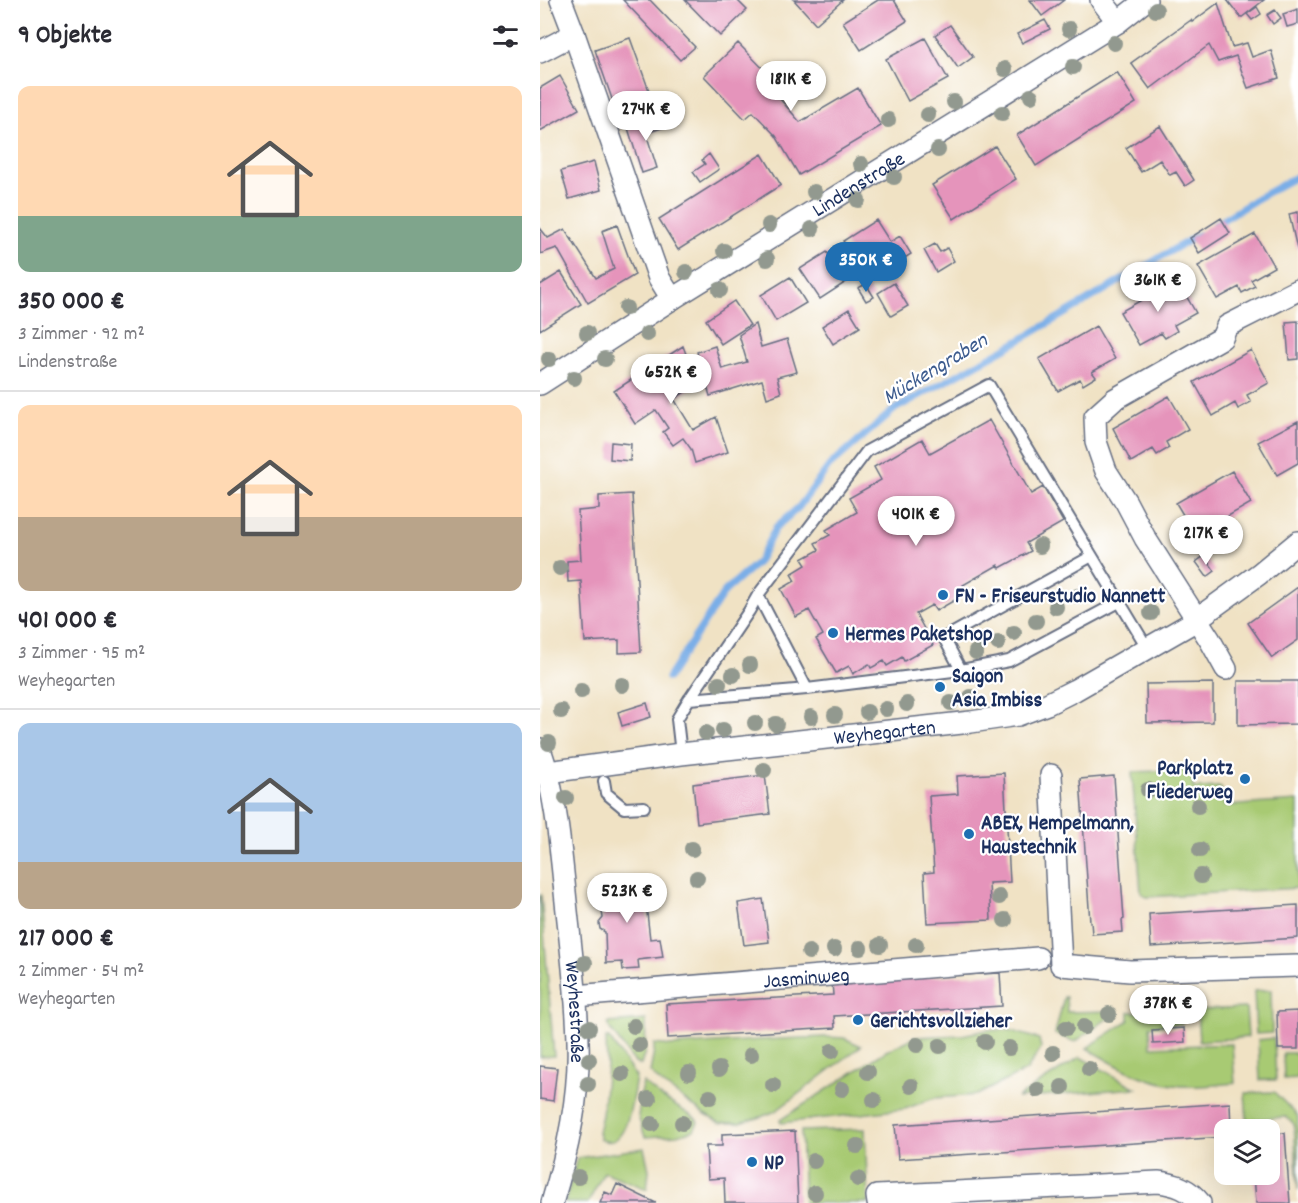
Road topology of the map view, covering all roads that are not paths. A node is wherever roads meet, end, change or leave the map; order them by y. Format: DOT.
graph roads {
  1 [pos="561,0"];
  2 [pos="1101,0"];
  3 [pos="1146,0"];
  4 [pos="1118,22"];
  5 [pos="574,34"];
  6 [pos="540,52"];
  7 [pos="1298,290"];
  8 [pos="672,299"];
  9 [pos="540,384"];
  10 [pos="1298,542"];
  11 [pos="1092,556"];
  12 [pos="758,595"];
  13 [pos="1119,602"];
  14 [pos="1197,619"];
  15 [pos="1148,649"];
  16 [pos="1226,669"];
  17 [pos="961,670"];
  18 [pos="807,689"];
  19 [pos="689,699"];
  20 [pos="540,749"];
  21 [pos="681,754"];
  22 [pos="548,772"];
  23 [pos="1051,775"];
  24 [pos="604,781"];
  25 [pos="644,807"];
  26 [pos="1038,958"];
  27 [pos="1298,966"];
  28 [pos="576,996"];
  29 [pos="878,1200"];
  30 [pos="552,1203"];
  31 [pos="1200,1203"];
  1 -- 5 [label="street"];
  2 -- 4 [label="street"];
  3 -- 4 [label="street, Lindenstraße"];
  4 -- 8 [label="street, Lindenstraße"];
  5 -- 6 [label="street"];
  5 -- 8 [label="street"];
  7 -- 14 [label="street"];
  8 -- 9 [label="street, Lindenstraße"];
  10 -- 14 [label="street, Weyhegarten"];
  11 -- 12 [label="lane"];
  11 -- 13 [label="lane"];
  11 -- 17 [label="lane"];
  12 -- 18 [label="lane"];
  12 -- 19 [label="lane"];
  13 -- 15 [label="lane"];
  13 -- 17 [label="lane"];
  14 -- 15 [label="street, Weyhegarten"];
  14 -- 16 [label="street"];
  15 -- 21 [label="street, Weyhegarten"];
  17 -- 18 [label="lane"];
  18 -- 19 [label="lane"];
  19 -- 21 [label="lane"];
  20 -- 22 [label="street, Weyhestraße"];
  21 -- 22 [label="street, Weyhegarten"];
  22 -- 28 [label="street, Weyhestraße"];
  23 -- 27 [label="street"];
  24 -- 25 [label="lane"];
  26 -- 28 [label="street, Jasminweg"];
  28 -- 30 [label="street, Weyhestraße"];
  29 -- 31 [label="street"];
}
